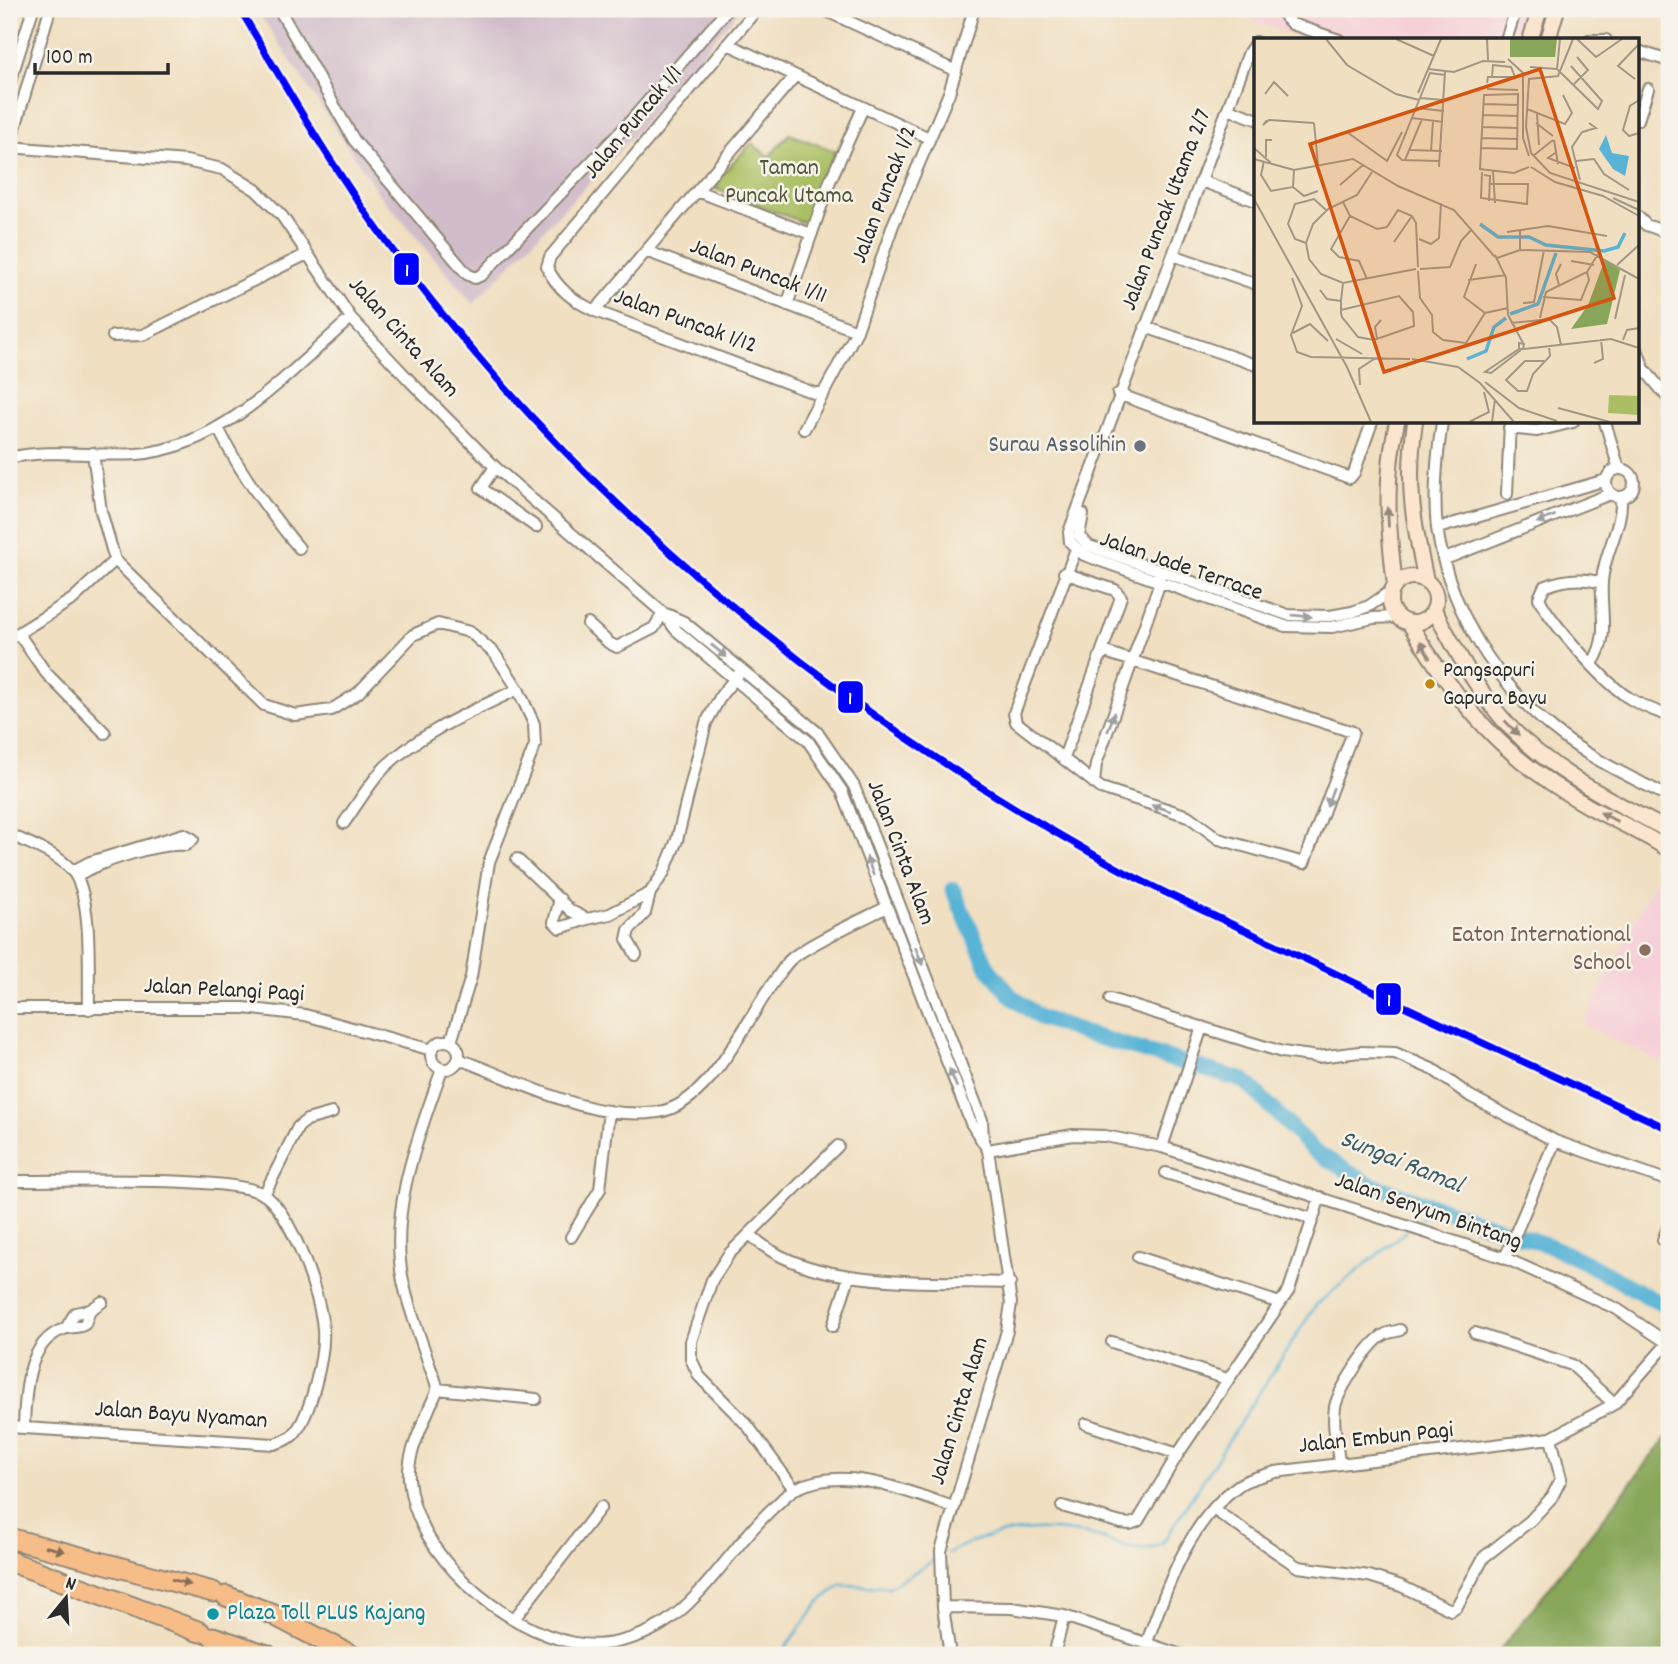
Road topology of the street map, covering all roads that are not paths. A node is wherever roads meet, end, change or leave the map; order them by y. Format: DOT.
graph roads {
  1 [pos="33,9"];
  2 [pos="50,9"];
  3 [pos="279,9"];
  4 [pos="728,9"];
  5 [pos="757,9"];
  6 [pos="822,9"];
  7 [pos="974,9"];
  8 [pos="1516,9"];
  9 [pos="1526,9"];
  10 [pos="1557,9"];
  11 [pos="1539,13"];
  12 [pos="1285,17"];
  13 [pos="1333,38"];
  14 [pos="1507,38"];
  15 [pos="1531,38"];
  16 [pos="1549,38"];
  17 [pos="727,44"];
  18 [pos="1254,45"];
  19 [pos="1640,52"];
  20 [pos="1669,61"];
  21 [pos="956,71"];
  22 [pos="795,76"];
  23 [pos="9,85"];
  24 [pos="1648,89"];
  25 [pos="863,108"];
  26 [pos="1228,109"];
  27 [pos="1640,114"];
  28 [pos="1254,118"];
  29 [pos="929,138"];
  30 [pos="9,148"];
  31 [pos="1200,181"];
  32 [pos="697,191"];
  33 [pos="1254,200"];
  34 [pos="1640,219"];
  35 [pos="1669,233"];
  36 [pos="811,234"];
  37 [pos="646,251"];
  38 [pos="307,254"];
  39 [pos="1173,255"];
  40 [pos="547,267"];
  41 [pos="1254,283"];
  42 [pos="787,305"];
  43 [pos="595,311"];
  44 [pos="351,318"];
  45 [pos="1146,327"];
  46 [pos="856,331"];
  47 [pos="113,336"];
  48 [pos="1640,358"];
  49 [pos="1254,364"];
  50 [pos="824,393"];
  51 [pos="1122,395"];
  52 [pos="1669,399"];
  53 [pos="1371,424"];
  54 [pos="1397,424"];
  55 [pos="1415,424"];
  56 [pos="1442,424"];
  57 [pos="1565,424"];
  58 [pos="1606,424"];
  59 [pos="1510,425"];
  60 [pos="218,428"];
  61 [pos="804,429"];
  62 [pos="93,453"];
  63 [pos="9,458"];
  64 [pos="495,467"];
  65 [pos="1619,469"];
  66 [pos="1606,480"];
  67 [pos="1507,494"];
  68 [pos="1615,496"];
  69 [pos="536,527"];
  70 [pos="1438,528"];
  71 [pos="299,548"];
  72 [pos="1076,549"];
  73 [pos="1445,559"];
  74 [pos="115,560"];
  75 [pos="1153,568"];
  76 [pos="1064,573"];
  77 [pos="1177,576"];
  78 [pos="1426,581"];
  79 [pos="1160,582"];
  80 [pos="1602,583"];
  81 [pos="1393,588"];
  82 [pos="1434,610"];
  83 [pos="663,613"];
  84 [pos="1403,620"];
  85 [pos="589,624"];
  86 [pos="13,636"];
  87 [pos="1102,651"];
  88 [pos="1132,661"];
  89 [pos="1593,662"];
  90 [pos="739,674"];
  91 [pos="518,689"];
  92 [pos="1669,716"];
  93 [pos="105,733"];
  94 [pos="1064,758"];
  95 [pos="1094,783"];
  96 [pos="1669,797"];
  97 [pos="344,824"];
  98 [pos="1669,831"];
  99 [pos="9,834"];
  100 [pos="1669,850"];
  101 [pos="517,859"];
  102 [pos="74,873"];
  103 [pos="650,892"];
  104 [pos="560,899"];
  105 [pos="885,908"];
  106 [pos="587,919"];
  107 [pos="636,955"];
  108 [pos="1110,999"];
  109 [pos="9,1008"];
  110 [pos="89,1009"];
  111 [pos="1201,1030"];
  112 [pos="451,1042"];
  113 [pos="432,1050"];
  114 [pos="459,1059"];
  115 [pos="442,1069"];
  116 [pos="609,1111"];
  117 [pos="332,1113"];
  118 [pos="983,1139"];
  119 [pos="1555,1141"];
  120 [pos="838,1146"];
  121 [pos="1162,1147"];
  122 [pos="988,1150"];
  123 [pos="1166,1173"];
  124 [pos="9,1181"];
  125 [pos="1669,1181"];
  126 [pos="264,1195"];
  127 [pos="1320,1197"];
  128 [pos="1313,1219"];
  129 [pos="1669,1226"];
  130 [pos="751,1235"];
  131 [pos="571,1237"];
  132 [pos="1663,1240"];
  133 [pos="1138,1257"];
  134 [pos="1505,1258"];
  135 [pos="849,1277"];
  136 [pos="1010,1283"];
  137 [pos="102,1302"];
  138 [pos="1280,1303"];
  139 [pos="833,1325"];
  140 [pos="1400,1330"];
  141 [pos="1475,1333"];
  142 [pos="1112,1342"];
  143 [pos="1669,1344"];
  144 [pos="1227,1379"];
  145 [pos="437,1389"];
  146 [pos="536,1399"];
  147 [pos="1615,1404"];
  148 [pos="1086,1424"];
  149 [pos="9,1427"];
  150 [pos="24,1427"];
  151 [pos="1551,1438"];
  152 [pos="1178,1454"];
  153 [pos="1339,1462"];
  154 [pos="794,1489"];
  155 [pos="1062,1506"];
  156 [pos="601,1507"];
  157 [pos="953,1507"];
  158 [pos="1213,1509"];
  159 [pos="9,1538"];
  160 [pos="9,1564"];
  161 [pos="943,1607"];
  162 [pos="1064,1616"];
  163 [pos="514,1619"];
  164 [pos="1147,1642"];
  165 [pos="267,1655"];
  166 [pos="351,1655"];
  167 [pos="950,1655"];
  168 [pos="1054,1655"];
  169 [pos="1181,1655"];
  1 -- 23 [label="street"];
  2 -- 30 [label="street"];
  3 -- 4 [label="street"];
  5 -- 17 [label="street, Jalan Puncak 1/1"];
  6 -- 21 [label="street"];
  7 -- 21 [label="street, Jalan Puncak 1/2"];
  8 -- 14 [label="street"];
  9 -- 11 [label="street"];
  10 -- 16 [label="street"];
  11 -- 15 [label="street"];
  12 -- 13 [label="street"];
  17 -- 22 [label="street"];
  17 -- 40 [label="street, Jalan Puncak 1/1"];
  18 -- 26 [label="street, Jalan Puncak Utama 2/7"];
  19 -- 20 [label="street"];
  21 -- 29 [label="street, Jalan Puncak 1/2"];
  22 -- 25 [label="street"];
  22 -- 32 [label="street"];
  24 -- 27 [label="street"];
  25 -- 29 [label="street"];
  25 -- 36 [label="street"];
  26 -- 28 [label="street"];
  26 -- 31 [label="street, Jalan Puncak Utama 2/7"];
  29 -- 46 [label="street, Jalan Puncak 1/2"];
  30 -- 38 [label="street, Jalan Cinta Alam"];
  31 -- 33 [label="street"];
  31 -- 39 [label="street, Jalan Puncak Utama 2/7"];
  32 -- 36 [label="street"];
  32 -- 37 [label="street"];
  34 -- 35 [label="street"];
  36 -- 42 [label="street"];
  37 -- 42 [label="street, Jalan Puncak 1/11"];
  37 -- 43 [label="street"];
  38 -- 44 [label="street, Jalan Cinta Alam"];
  38 -- 47 [label="street"];
  39 -- 41 [label="street"];
  39 -- 45 [label="street, Jalan Puncak Utama 2/7"];
  40 -- 43 [label="street, Jalan Puncak 1/12"];
  42 -- 46 [label="street, Jalan Puncak 1/11"];
  43 -- 50 [label="street, Jalan Puncak 1/12"];
  44 -- 60 [label="street"];
  44 -- 64 [label="street, Jalan Cinta Alam"];
  45 -- 49 [label="street"];
  45 -- 51 [label="street, Jalan Puncak Utama 2/7"];
  46 -- 50 [label="street, Jalan Puncak 1/2"];
  48 -- 52 [label="street"];
  50 -- 61 [label="street, Jalan Puncak 1/2"];
  51 -- 53 [label="street"];
  51 -- 72 [label="street, Jalan Jade Terrace"];
  51 -- 75 [label="street, Jalan Jade Terrace"];
  81 -- 54 [label="street, one-way"];
  55 -- 78 [label="street"];
  56 -- 70 [label="street"];
  57 -- 59 [label="street"];
  58 -- 65 [label="street"];
  59 -- 67 [label="street"];
  60 -- 62 [label="street"];
  60 -- 71 [label="street"];
  62 -- 63 [label="street"];
  62 -- 74 [label="street"];
  64 -- 69 [label="street"];
  64 -- 83 [label="street, Jalan Cinta Alam"];
  65 -- 66 [label="street"];
  65 -- 68 [label="street"];
  66 -- 68 [label="street"];
  66 -- 70 [label="street"];
  68 -- 73 [label="street, one-way"];
  68 -- 80 [label="street"];
  70 -- 73 [label="street"];
  72 -- 76 [label="street"];
  72 -- 79 [label="street, Jalan Jade Terrace"];
  73 -- 96 [label="street"];
  74 -- 86 [label="street"];
  74 -- 91 [label="street"];
  75 -- 77 [label="street, Jalan Jade Terrace"];
  75 -- 79 [label="street"];
  76 -- 87 [label="street"];
  76 -- 94 [label="street"];
  77 -- 79 [label="street"];
  77 -- 81 [label="street, Jalan Jade Terrace, one-way"];
  78 -- 81 [label="street"];
  78 -- 82 [label="street"];
  79 -- 84 [label="street, Jalan Jade Terrace"];
  79 -- 88 [label="street"];
  80 -- 89 [label="street"];
  80 -- 89 [label="street"];
  81 -- 84 [label="street"];
  82 -- 84 [label="street"];
  82 -- 98 [label="street, one-way"];
  83 -- 85 [label="street"];
  83 -- 90 [label="street, Jalan Cinta Alam"];
  100 -- 84 [label="street, one-way"];
  86 -- 93 [label="street"];
  87 -- 88 [label="street"];
  87 -- 94 [label="street"];
  95 -- 88 [label="street, one-way"];
  88 -- 95 [label="street, one-way"];
  89 -- 92 [label="street"];
  90 -- 103 [label="street"];
  105 -- 90 [label="street, Jalan Cinta Alam, one-way"];
  90 -- 118 [label="street, Jalan Cinta Alam, one-way"];
  91 -- 97 [label="street"];
  91 -- 112 [label="street"];
  94 -- 95 [label="street"];
  99 -- 102 [label="street"];
  101 -- 104 [label="street"];
  102 -- 102 [label="street"];
  102 -- 110 [label="street"];
  103 -- 106 [label="street"];
  103 -- 107 [label="street"];
  104 -- 106 [label="street"];
  104 -- 106 [label="street"];
  105 -- 116 [label="street"];
  118 -- 105 [label="street, Jalan Cinta Alam, one-way"];
  108 -- 111 [label="street"];
  109 -- 110 [label="street, Jalan Pelangi Pagi"];
  110 -- 113 [label="street, Jalan Pelangi Pagi"];
  111 -- 119 [label="street"];
  111 -- 121 [label="street"];
  112 -- 113 [label="street"];
  112 -- 114 [label="street"];
  113 -- 115 [label="street"];
  114 -- 115 [label="street"];
  114 -- 116 [label="street"];
  115 -- 145 [label="street"];
  116 -- 131 [label="street"];
  117 -- 126 [label="street"];
  118 -- 122 [label="street, Jalan Cinta Alam"];
  119 -- 125 [label="street"];
  119 -- 134 [label="street"];
  120 -- 130 [label="street"];
  121 -- 122 [label="street, Jalan Senyum Bintang"];
  121 -- 127 [label="street, Jalan Senyum Bintang"];
  122 -- 136 [label="street, Jalan Cinta Alam"];
  123 -- 128 [label="street"];
  124 -- 126 [label="street"];
  126 -- 150 [label="street, Jalan Bayu Nyaman"];
  127 -- 128 [label="street"];
  127 -- 134 [label="street, Jalan Senyum Bintang"];
  128 -- 138 [label="street"];
  129 -- 132 [label="street"];
  130 -- 135 [label="street"];
  130 -- 154 [label="street"];
  133 -- 138 [label="street"];
  134 -- 143 [label="street, Jalan Senyum Bintang"];
  135 -- 136 [label="street"];
  135 -- 139 [label="street"];
  136 -- 157 [label="street, Jalan Cinta Alam"];
  137 -- 150 [label="street"];
  138 -- 144 [label="street"];
  140 -- 153 [label="street"];
  141 -- 147 [label="street"];
  142 -- 144 [label="street"];
  143 -- 147 [label="street, Jalan Embun Pagi"];
  144 -- 152 [label="street"];
  145 -- 146 [label="street"];
  145 -- 163 [label="street"];
  147 -- 151 [label="street, Jalan Embun Pagi"];
  148 -- 152 [label="street"];
  149 -- 150 [label="street, Jalan Bayu Nyaman"];
  151 -- 153 [label="street, Jalan Embun Pagi"];
  151 -- 158 [label="street"];
  152 -- 155 [label="street"];
  153 -- 158 [label="street, Jalan Embun Pagi"];
  154 -- 157 [label="street"];
  154 -- 163 [label="street"];
  156 -- 163 [label="street"];
  157 -- 161 [label="street, Jalan Cinta Alam"];
  158 -- 164 [label="street, Jalan Embun Pagi"];
  159 -- 166 [label="highway, one-way"];
  160 -- 165 [label="highway"];
  161 -- 162 [label="street"];
  161 -- 167 [label="street, Jalan Cinta Alam"];
  162 -- 164 [label="street"];
  162 -- 168 [label="street"];
  164 -- 169 [label="street"];
}
